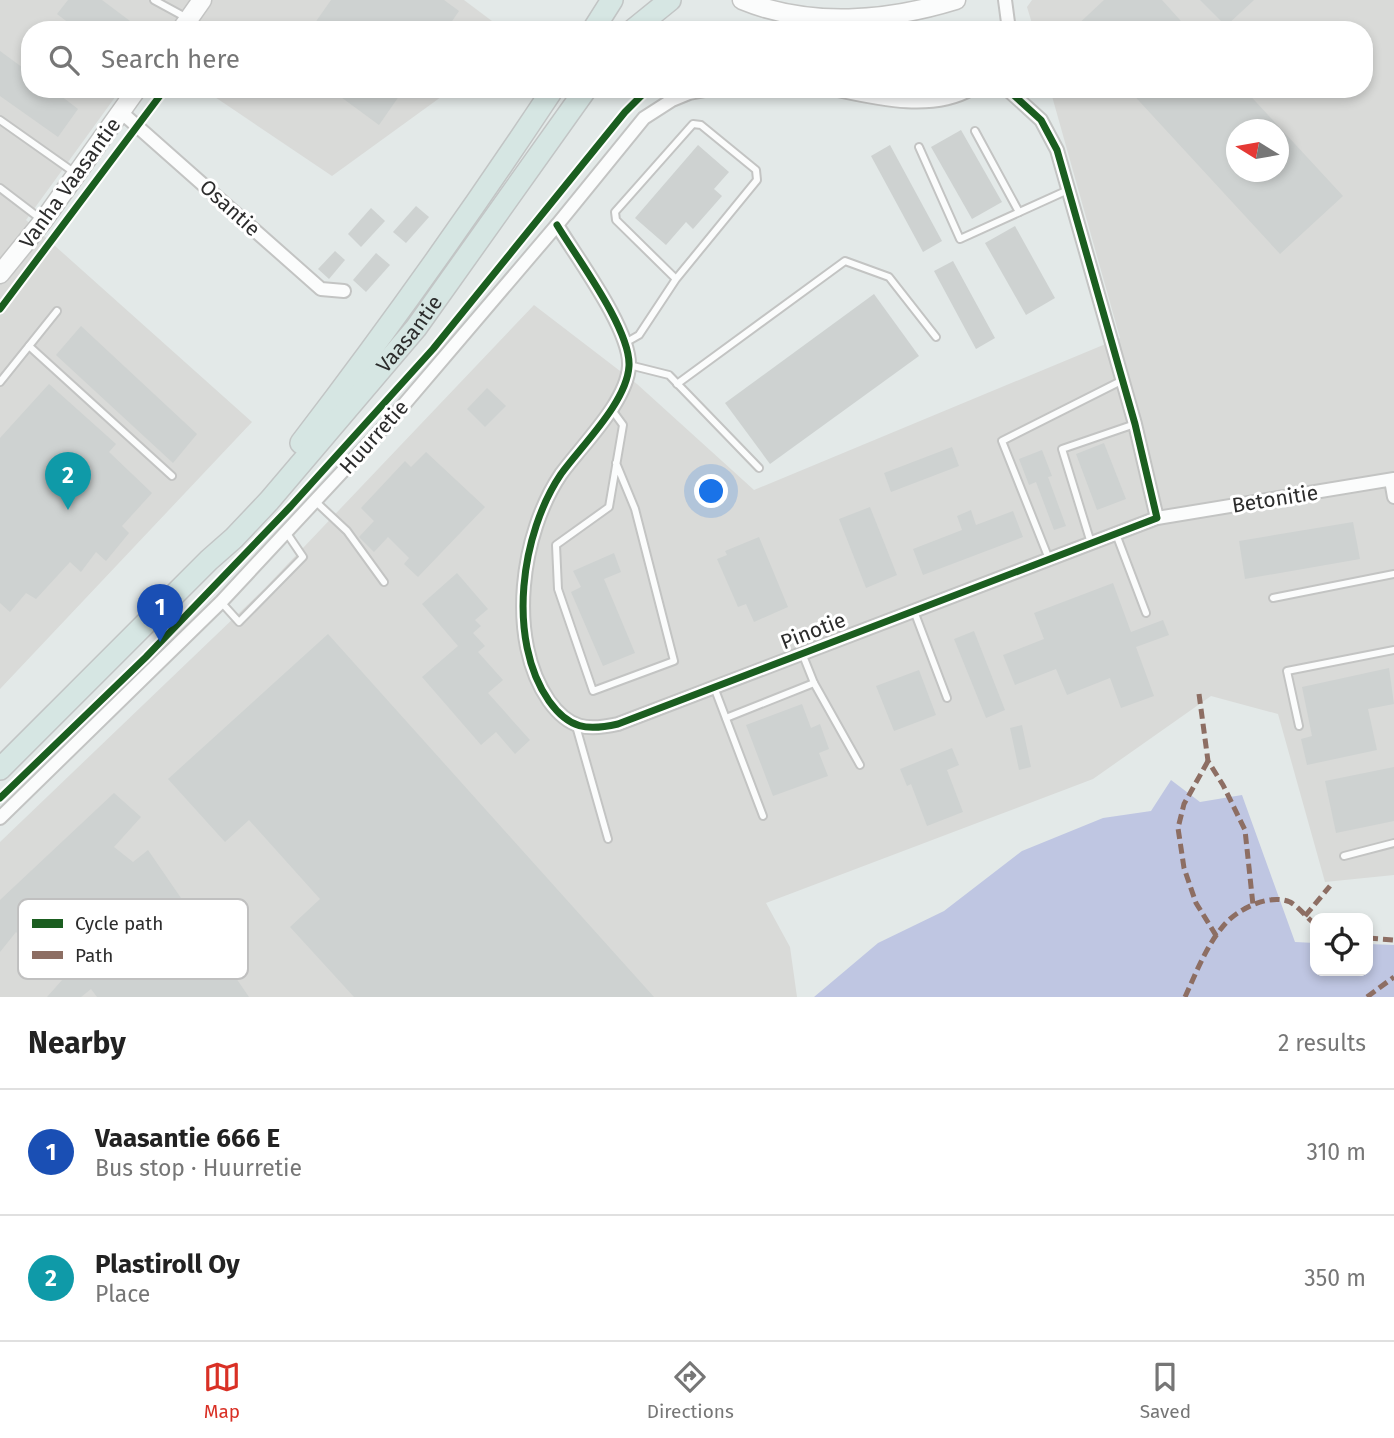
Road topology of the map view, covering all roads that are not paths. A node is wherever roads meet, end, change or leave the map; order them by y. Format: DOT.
graph roads {
  1 [pos="154,0"];
  2 [pos="202,0"];
  3 [pos="612,0"];
  4 [pos="643,0"];
  5 [pos="670,0"];
  6 [pos="742,0"];
  7 [pos="956,0"];
  8 [pos="1005,0"];
  9 [pos="181,21"];
  10 [pos="187,21"];
  11 [pos="599,21"];
  12 [pos="631,21"];
  13 [pos="644,21"];
  14 [pos="1008,21"];
  15 [pos="131,98"];
  16 [pos="547,98"];
  17 [pos="580,98"];
  18 [pos="677,98"];
  19 [pos="892,98"];
  20 [pos="952,98"];
  21 [pos="1017,98"];
  22 [pos="121,112"];
  23 [pos="0,120"];
  24 [pos="975,131"];
  25 [pos="919,147"];
  26 [pos="77,174"];
  27 [pos="0,188"];
  28 [pos="1068,190"];
  29 [pos="1019,212"];
  30 [pos="43,221"];
  31 [pos="557,225"];
  32 [pos="0,274"];
  33 [pos="676,279"];
  34 [pos="344,291"];
  35 [pos="57,311"];
  36 [pos="936,337"];
  37 [pos="625,343"];
  38 [pos="29,346"];
  39 [pos="629,365"];
  40 [pos="1121,381"];
  41 [pos="0,382"];
  42 [pos="677,384"];
  43 [pos="610,408"];
  44 [pos="1135,424"];
  45 [pos="617,463"];
  46 [pos="759,468"];
  47 [pos="172,476"];
  48 [pos="1392,479"];
  49 [pos="1394,497"];
  50 [pos="315,501"];
  51 [pos="1157,518"];
  52 [pos="286,532"];
  53 [pos="1116,534"];
  54 [pos="1091,543"];
  55 [pos="1049,559"];
  56 [pos="209,560"];
  57 [pos="1394,574"];
  58 [pos="384,582"];
  59 [pos="1273,598"];
  60 [pos="221,602"];
  61 [pos="914,611"];
  62 [pos="1146,612"];
  63 [pos="1394,650"];
  64 [pos="802,653"];
  65 [pos="814,683"];
  66 [pos="714,687"];
  67 [pos="947,698"];
  68 [pos="726,718"];
  69 [pos="576,726"];
  70 [pos="1299,726"];
  71 [pos="860,765"];
  72 [pos="0,769"];
  73 [pos="763,816"];
  74 [pos="0,818"];
  75 [pos="608,839"];
  76 [pos="1394,843"];
  77 [pos="1344,856"];
  1 -- 9 [label="lane"];
  2 -- 10 [label="main road"];
  3 -- 11 [label="highway"];
  4 -- 12 [label="highway"];
  5 -- 13 [label="highway"];
  6 -- 7 [label="main road"];
  8 -- 14 [label="street"];
  15 -- 22 [label="main road, Vanha Vaasantie"];
  16 -- 56 [label="highway, Vaasantie"];
  17 -- 56 [label="highway, Vaasantie"];
  18 -- 31 [label="street, Huurretie"];
  19 -- 20 [label="street"];
  21 -- 28 [label="street"];
  22 -- 26 [label="main road, Vanha Vaasantie"];
  22 -- 34 [label="street, Osantie"];
  23 -- 26 [label="lane"];
  24 -- 29 [label="lane"];
  25 -- 29 [label="lane"];
  26 -- 30 [label="main road, Vanha Vaasantie"];
  27 -- 30 [label="lane"];
  28 -- 29 [label="lane"];
  28 -- 40 [label="street"];
  30 -- 32 [label="main road, Vanha Vaasantie"];
  31 -- 37 [label="street"];
  31 -- 50 [label="street, Huurretie"];
  33 -- 33 [label="lane"];
  33 -- 37 [label="lane"];
  35 -- 38 [label="lane"];
  36 -- 42 [label="lane"];
  37 -- 39 [label="street"];
  38 -- 41 [label="lane"];
  38 -- 47 [label="lane"];
  39 -- 42 [label="lane"];
  39 -- 43 [label="street"];
  40 -- 44 [label="street"];
  40 -- 55 [label="lane"];
  42 -- 46 [label="lane"];
  43 -- 45 [label="lane"];
  43 -- 69 [label="street"];
  44 -- 51 [label="street"];
  44 -- 54 [label="lane"];
  45 -- 45 [label="lane"];
  48 -- 49 [label="street"];
  48 -- 51 [label="street, Betonitie"];
  50 -- 52 [label="street, Huurretie"];
  50 -- 58 [label="lane"];
  51 -- 53 [label="street, Pinotie"];
  52 -- 60 [label="street, Huurretie"];
  52 -- 60 [label="lane"];
  53 -- 54 [label="street, Pinotie"];
  53 -- 62 [label="lane"];
  54 -- 55 [label="street, Pinotie"];
  55 -- 61 [label="street, Pinotie"];
  56 -- 72 [label="highway, Vaasantie"];
  57 -- 59 [label="lane"];
  60 -- 74 [label="street, Huurretie"];
  61 -- 64 [label="street, Pinotie"];
  61 -- 67 [label="lane"];
  63 -- 70 [label="lane"];
  64 -- 65 [label="lane"];
  64 -- 66 [label="street, Pinotie"];
  65 -- 68 [label="lane"];
  65 -- 71 [label="lane"];
  66 -- 68 [label="lane"];
  66 -- 69 [label="street, Pinotie"];
  68 -- 73 [label="lane"];
  69 -- 75 [label="lane"];
  76 -- 77 [label="lane"];
}
